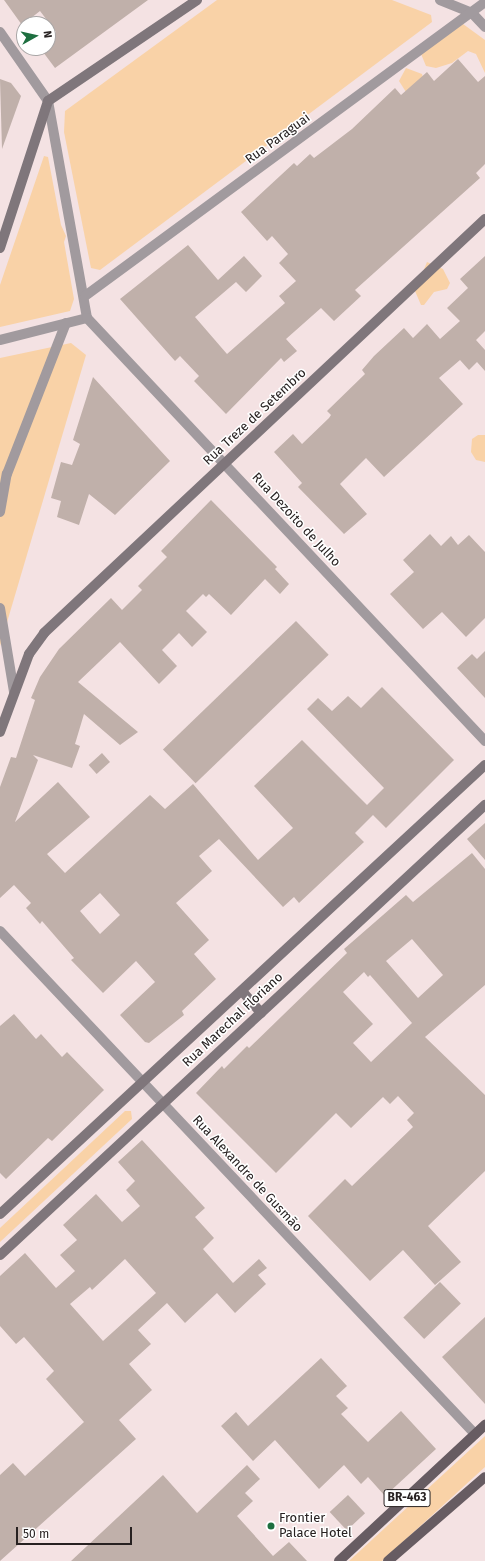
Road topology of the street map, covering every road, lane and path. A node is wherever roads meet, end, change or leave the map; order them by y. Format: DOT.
graph roads {
  1 [pos="197,0"];
  2 [pos="440,0"];
  3 [pos="485,2"];
  4 [pos="472,13"];
  5 [pos="485,27"];
  6 [pos="0,32"];
  7 [pos="48,101"];
  8 [pos="485,219"];
  9 [pos="0,248"];
  10 [pos="85,296"];
  11 [pos="88,318"];
  12 [pos="66,323"];
  13 [pos="0,340"];
  14 [pos="224,463"];
  15 [pos="0,512"];
  16 [pos="0,608"];
  17 [pos="14,692"];
  18 [pos="0,732"];
  19 [pos="485,741"];
  20 [pos="485,765"];
  21 [pos="485,805"];
  22 [pos="0,931"];
  23 [pos="242,991"];
  24 [pos="260,1013"];
  25 [pos="144,1082"];
  26 [pos="163,1103"];
  27 [pos="0,1214"];
  28 [pos="0,1255"];
  29 [pos="485,1425"];
  30 [pos="474,1434"];
  31 [pos="485,1477"];
  32 [pos="339,1561"];
  33 [pos="388,1561"];
  1 -- 7 [label="main road"];
  2 -- 4 [label="street"];
  3 -- 4 [label="street, Rua Paraguai"];
  4 -- 5 [label="street"];
  4 -- 10 [label="street, Rua Paraguai"];
  6 -- 7 [label="street"];
  7 -- 9 [label="main road"];
  7 -- 10 [label="street"];
  8 -- 14 [label="main road, Rua Treze de Setembro"];
  10 -- 11 [label="street"];
  11 -- 12 [label="street"];
  11 -- 14 [label="street, Rua Dezoito de Julho"];
  12 -- 13 [label="street"];
  12 -- 15 [label="street"];
  14 -- 17 [label="main road, Rua Treze de Setembro"];
  14 -- 19 [label="street, Rua Dezoito de Julho"];
  16 -- 17 [label="street"];
  17 -- 18 [label="main road, Rua Treze de Setembro"];
  20 -- 23 [label="main road, Rua Marechal Floriano"];
  21 -- 24 [label="main road, Rua Marechal Floriano"];
  22 -- 25 [label="street, Rua Alexandre de Gusmão"];
  23 -- 24 [label="main road"];
  23 -- 25 [label="main road, Rua Marechal Floriano"];
  24 -- 26 [label="main road, Rua Marechal Floriano"];
  25 -- 26 [label="street, Rua Alexandre de Gusmão"];
  25 -- 27 [label="main road, Rua Marechal Floriano"];
  26 -- 28 [label="main road, Rua Marechal Floriano"];
  26 -- 30 [label="street, Rua Alexandre de Gusmão"];
  29 -- 30 [label="main road, BR-463"];
  30 -- 32 [label="main road, BR-463"];
  31 -- 33 [label="main road, BR-463"];
}
